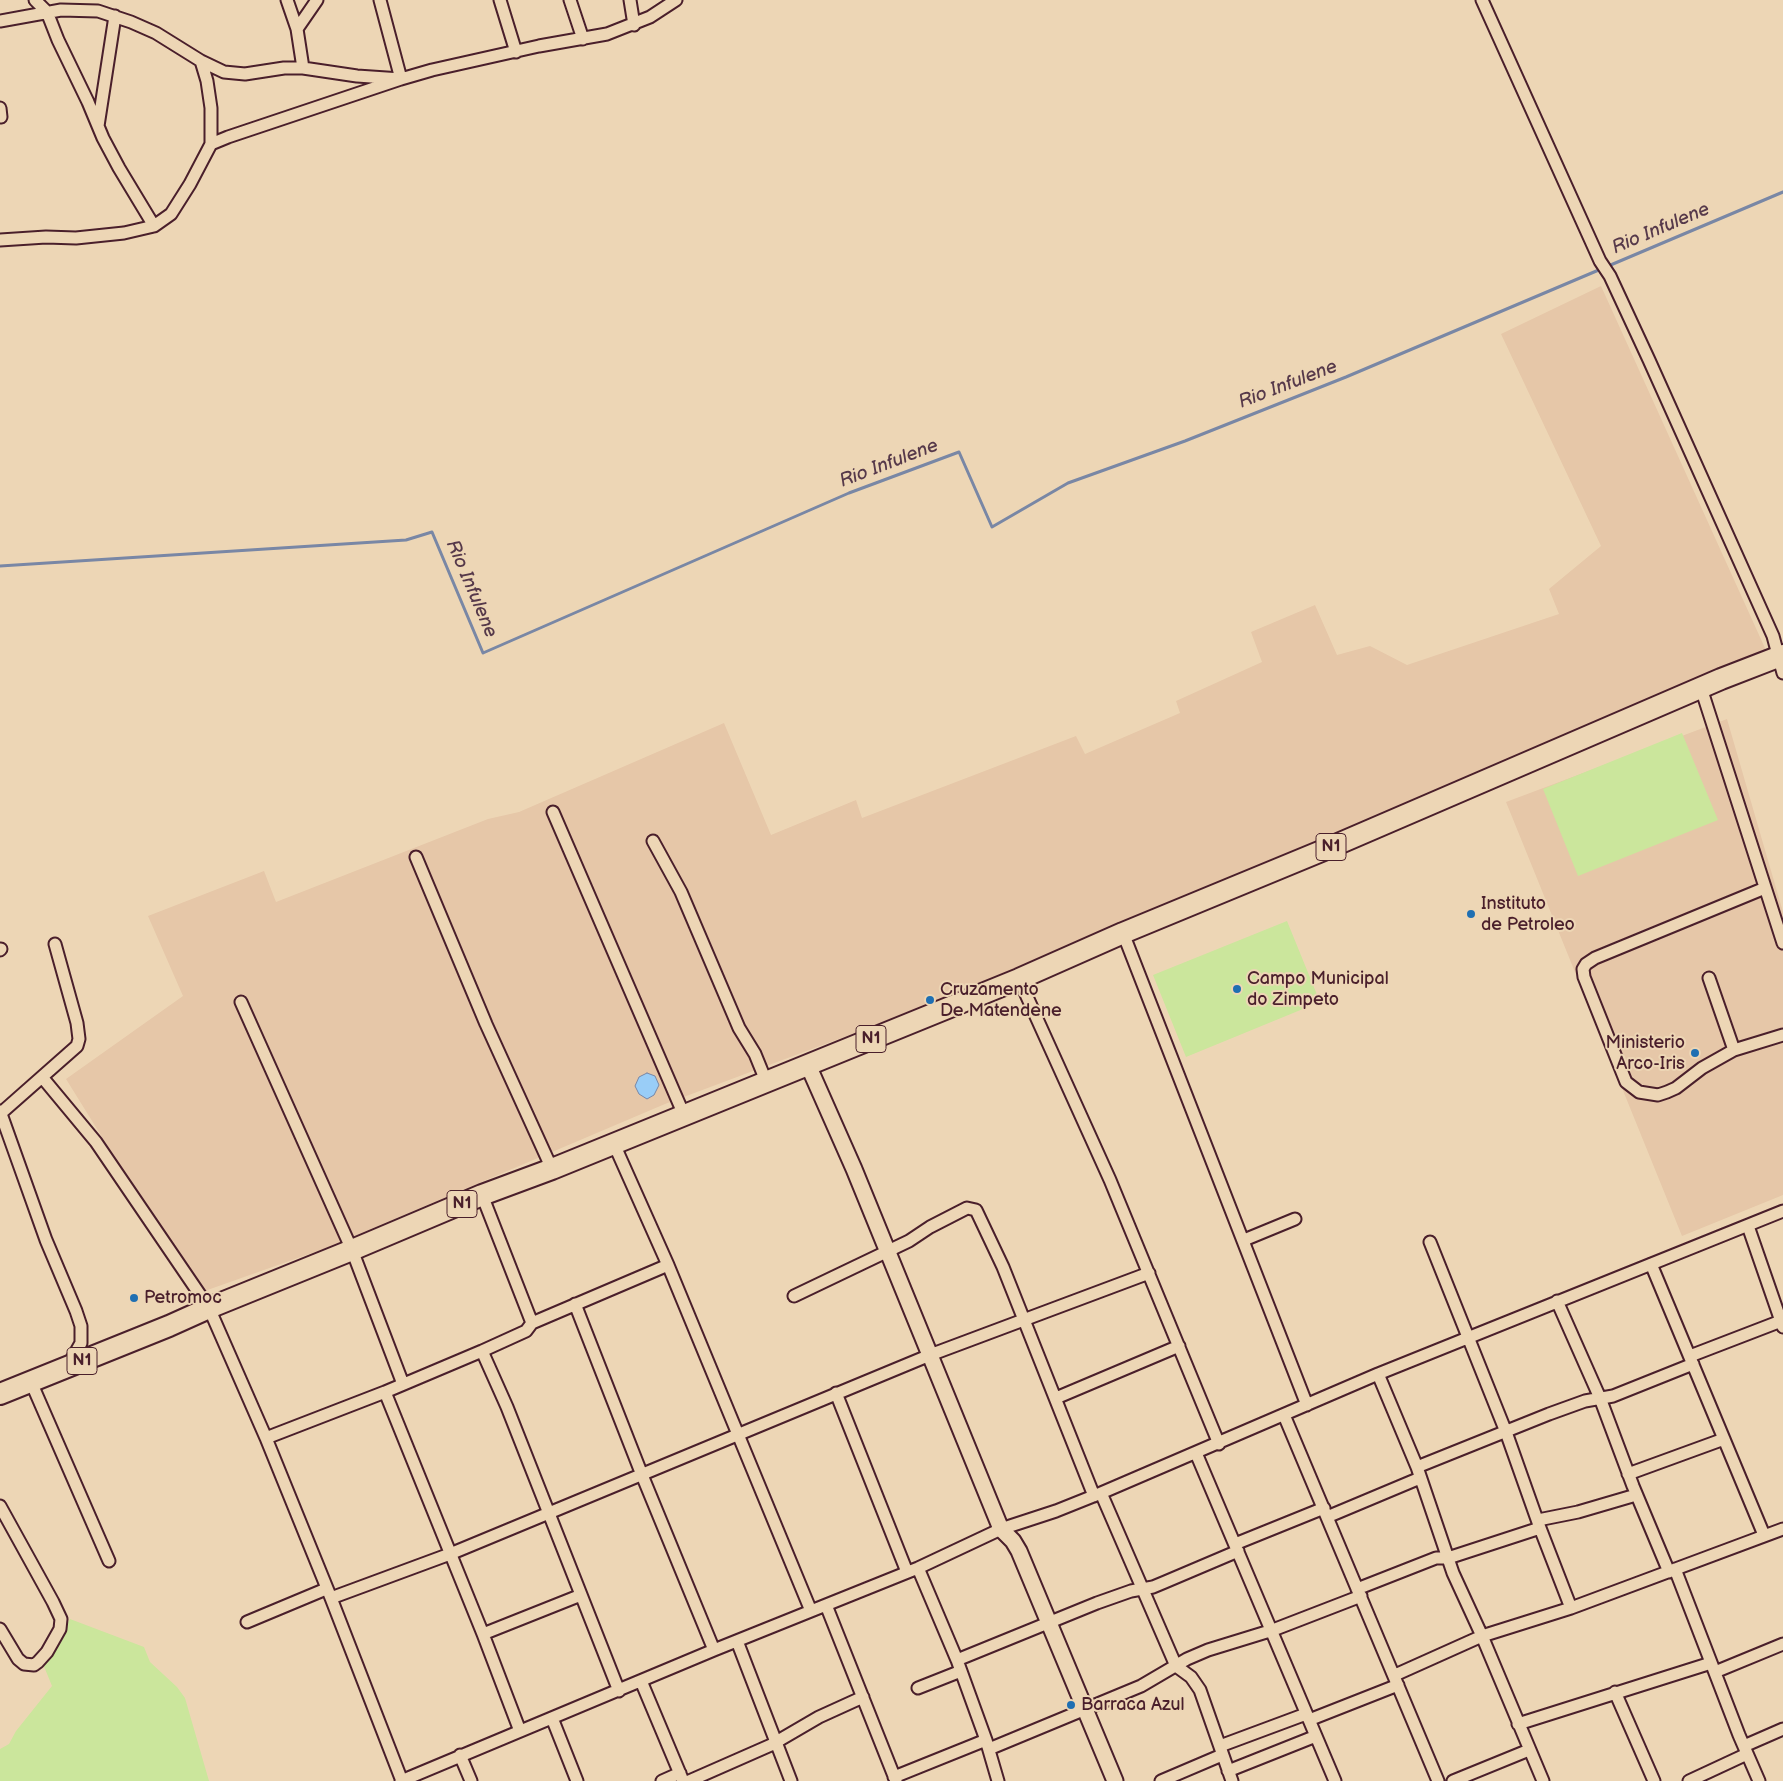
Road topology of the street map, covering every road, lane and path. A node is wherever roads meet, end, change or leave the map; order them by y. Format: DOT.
graph roads {
  1 [pos="35,0"];
  2 [pos="287,0"];
  3 [pos="317,0"];
  4 [pos="380,0"];
  5 [pos="500,0"];
  6 [pos="570,0"];
  7 [pos="630,0"];
  8 [pos="676,0"];
  9 [pos="1482,0"];
  10 [pos="98,5"];
  11 [pos="47,12"];
  12 [pos="115,16"];
  13 [pos="0,21"];
  14 [pos="634,25"];
  15 [pos="297,28"];
  16 [pos="583,39"];
  17 [pos="516,52"];
  18 [pos="201,61"];
  19 [pos="303,68"];
  20 [pos="401,79"];
  21 [pos="98,126"];
  22 [pos="211,144"];
  23 [pos="154,226"];
  24 [pos="0,240"];
  25 [pos="1782,662"];
  26 [pos="1701,688"];
  27 [pos="553,812"];
  28 [pos="653,841"];
  29 [pos="416,857"];
  30 [pos="1765,888"];
  31 [pos="1123,933"];
  32 [pos="1783,942"];
  33 [pos="55,944"];
  34 [pos="1019,978"];
  35 [pos="1710,978"];
  36 [pos="241,1002"];
  37 [pos="1783,1035"];
  38 [pos="1734,1050"];
  39 [pos="808,1065"];
  40 [pos="42,1077"];
  41 [pos="766,1081"];
  42 [pos="0,1112"];
  43 [pos="684,1115"];
  44 [pos="614,1144"];
  45 [pos="552,1169"];
  46 [pos="482,1196"];
  47 [pos="1783,1211"];
  48 [pos="1295,1219"];
  49 [pos="1748,1226"];
  50 [pos="1244,1240"];
  51 [pos="1430,1242"];
  52 [pos="352,1250"];
  53 [pos="886,1250"];
  54 [pos="1651,1264"];
  55 [pos="668,1265"];
  56 [pos="1149,1273"];
  57 [pos="794,1296"];
  58 [pos="1557,1301"];
  59 [pos="574,1304"];
  60 [pos="208,1308"];
  61 [pos="1024,1320"];
  62 [pos="532,1323"];
  63 [pos="1782,1324"];
  64 [pos="1469,1337"];
  65 [pos="1180,1346"];
  66 [pos="482,1352"];
  67 [pos="930,1354"];
  68 [pos="1692,1360"];
  69 [pos="67,1367"];
  70 [pos="1378,1374"];
  71 [pos="31,1382"];
  72 [pos="404,1384"];
  73 [pos="385,1392"];
  74 [pos="836,1393"];
  75 [pos="0,1394"];
  76 [pos="1056,1398"];
  77 [pos="1600,1398"];
  78 [pos="1307,1405"];
  79 [pos="1284,1415"];
  80 [pos="1506,1432"];
  81 [pos="738,1435"];
  82 [pos="266,1438"];
  83 [pos="1724,1439"];
  84 [pos="1219,1444"];
  85 [pos="1196,1453"];
  86 [pos="1419,1473"];
  87 [pos="1628,1474"];
  88 [pos="642,1475"];
  89 [pos="1098,1495"];
  90 [pos="1636,1495"];
  91 [pos="0,1506"];
  92 [pos="1326,1513"];
  93 [pos="548,1514"];
  94 [pos="1539,1524"];
  95 [pos="1001,1529"];
  96 [pos="1783,1529"];
  97 [pos="1764,1535"];
  98 [pos="1236,1548"];
  99 [pos="450,1554"];
  100 [pos="1448,1558"];
  101 [pos="109,1561"];
  102 [pos="918,1568"];
  103 [pos="1672,1570"];
  104 [pos="907,1572"];
  105 [pos="1141,1588"];
  106 [pos="329,1593"];
  107 [pos="1359,1593"];
  108 [pos="581,1595"];
  109 [pos="826,1605"];
  110 [pos="1571,1608"];
  111 [pos="811,1610"];
  112 [pos="247,1622"];
  113 [pos="1048,1622"];
  114 [pos="0,1629"];
  115 [pos="1273,1630"];
  116 [pos="483,1634"];
  117 [pos="1482,1636"];
  118 [pos="737,1641"];
  119 [pos="1783,1644"];
  120 [pos="714,1650"];
  121 [pos="959,1666"];
  122 [pos="1176,1666"];
  123 [pos="1713,1667"];
  124 [pos="1396,1680"];
  125 [pos="642,1681"];
  126 [pos="918,1688"];
  127 [pos="619,1691"];
  128 [pos="1615,1692"];
  129 [pos="863,1697"];
  130 [pos="1086,1710"];
  131 [pos="1308,1717"];
  132 [pos="552,1718"];
  133 [pos="1518,1724"];
  134 [pos="1783,1729"];
  135 [pos="520,1730"];
  136 [pos="1316,1736"];
  137 [pos="777,1741"];
  138 [pos="988,1745"];
  139 [pos="1221,1750"];
  140 [pos="1529,1750"];
  141 [pos="1746,1750"];
  142 [pos="460,1755"];
  143 [pos="1230,1776"];
  144 [pos="684,1778"];
  145 [pos="895,1779"];
  146 [pos="402,1781"];
  147 [pos="471,1781"];
  148 [pos="577,1781"];
  149 [pos="662,1781"];
  150 [pos="791,1781"];
  151 [pos="998,1781"];
  152 [pos="1115,1781"];
  153 [pos="1161,1781"];
  154 [pos="1335,1781"];
  155 [pos="1438,1781"];
  156 [pos="1453,1781"];
  157 [pos="1543,1781"];
  158 [pos="1654,1781"];
  159 [pos="1689,1781"];
  160 [pos="1759,1781"];
  1 -- 11 [label="street"];
  2 -- 15 [label="street"];
  3 -- 15 [label="street"];
  4 -- 20 [label="street"];
  5 -- 17 [label="street"];
  6 -- 16 [label="street"];
  7 -- 14 [label="street"];
  8 -- 14 [label="street"];
  9 -- 25 [label="street"];
  10 -- 11 [label="street"];
  10 -- 12 [label="street"];
  11 -- 13 [label="street"];
  11 -- 21 [label="street"];
  12 -- 18 [label="street"];
  12 -- 21 [label="street"];
  14 -- 16 [label="street"];
  15 -- 19 [label="street"];
  16 -- 17 [label="street"];
  17 -- 20 [label="street"];
  18 -- 19 [label="street"];
  18 -- 22 [label="street"];
  19 -- 20 [label="street"];
  20 -- 22 [label="street"];
  21 -- 23 [label="street"];
  22 -- 23 [label="street"];
  23 -- 24 [label="street"];
  25 -- 26 [label="highway, N1"];
  26 -- 30 [label="street"];
  26 -- 31 [label="highway, N1"];
  27 -- 43 [label="street"];
  28 -- 41 [label="street"];
  29 -- 45 [label="street"];
  30 -- 32 [label="street"];
  30 -- 38 [label="street"];
  31 -- 34 [label="highway, N1"];
  31 -- 50 [label="street"];
  33 -- 40 [label="street"];
  34 -- 39 [label="highway, N1"];
  34 -- 56 [label="street"];
  35 -- 38 [label="street"];
  36 -- 52 [label="street"];
  37 -- 38 [label="street"];
  39 -- 41 [label="highway, N1"];
  39 -- 53 [label="street"];
  40 -- 42 [label="street"];
  40 -- 60 [label="street"];
  41 -- 43 [label="highway, N1"];
  42 -- 69 [label="street"];
  43 -- 44 [label="highway, N1"];
  44 -- 45 [label="highway, N1"];
  44 -- 55 [label="street"];
  45 -- 46 [label="highway, N1"];
  46 -- 52 [label="highway, N1"];
  46 -- 62 [label="street"];
  47 -- 49 [label="street"];
  48 -- 50 [label="street"];
  49 -- 54 [label="street"];
  49 -- 63 [label="street"];
  50 -- 78 [label="street"];
  51 -- 64 [label="street"];
  52 -- 60 [label="highway, N1"];
  52 -- 72 [label="street"];
  53 -- 57 [label="street"];
  53 -- 61 [label="street"];
  53 -- 67 [label="street"];
  54 -- 58 [label="street"];
  54 -- 68 [label="street"];
  55 -- 59 [label="street"];
  55 -- 81 [label="street"];
  56 -- 61 [label="street"];
  56 -- 65 [label="street"];
  58 -- 64 [label="street"];
  58 -- 77 [label="street"];
  59 -- 62 [label="street"];
  59 -- 88 [label="street"];
  60 -- 69 [label="highway, N1"];
  60 -- 82 [label="street"];
  61 -- 67 [label="street"];
  61 -- 76 [label="street"];
  62 -- 66 [label="street"];
  63 -- 68 [label="street"];
  64 -- 70 [label="street"];
  64 -- 80 [label="street"];
  65 -- 76 [label="street"];
  65 -- 84 [label="street"];
  66 -- 72 [label="street"];
  66 -- 93 [label="street"];
  67 -- 74 [label="street"];
  67 -- 95 [label="street"];
  68 -- 77 [label="street"];
  68 -- 83 [label="street"];
  69 -- 71 [label="highway, N1"];
  70 -- 78 [label="street"];
  70 -- 86 [label="street"];
  71 -- 75 [label="highway, N1"];
  71 -- 101 [label="street"];
  72 -- 73 [label="street"];
  73 -- 82 [label="street"];
  73 -- 99 [label="street"];
  74 -- 81 [label="street"];
  74 -- 104 [label="street"];
  76 -- 89 [label="street"];
  77 -- 80 [label="street"];
  77 -- 87 [label="street"];
  78 -- 79 [label="street"];
  79 -- 84 [label="street"];
  79 -- 92 [label="street"];
  80 -- 86 [label="street"];
  80 -- 94 [label="street"];
  81 -- 88 [label="street"];
  81 -- 111 [label="street"];
  82 -- 106 [label="street"];
  83 -- 87 [label="street"];
  83 -- 97 [label="street"];
  84 -- 85 [label="street"];
  85 -- 89 [label="street"];
  85 -- 98 [label="street"];
  86 -- 92 [label="street"];
  86 -- 100 [label="street"];
  87 -- 90 [label="street"];
  88 -- 93 [label="street"];
  88 -- 120 [label="street"];
  89 -- 95 [label="street"];
  89 -- 105 [label="street"];
  90 -- 94 [label="street"];
  90 -- 103 [label="street"];
  91 -- 114 [label="street"];
  92 -- 98 [label="street"];
  92 -- 107 [label="street"];
  93 -- 99 [label="street"];
  93 -- 108 [label="street"];
  94 -- 100 [label="street"];
  94 -- 110 [label="street"];
  95 -- 102 [label="street"];
  95 -- 113 [label="street"];
  96 -- 97 [label="street"];
  97 -- 103 [label="street"];
  98 -- 105 [label="street"];
  98 -- 115 [label="street"];
  99 -- 106 [label="street"];
  99 -- 116 [label="street"];
  100 -- 107 [label="street"];
  100 -- 117 [label="street"];
  102 -- 104 [label="street"];
  102 -- 121 [label="street"];
  103 -- 110 [label="street"];
  103 -- 123 [label="street"];
  104 -- 109 [label="street"];
  105 -- 113 [label="street"];
  105 -- 122 [label="street"];
  106 -- 112 [label="street"];
  106 -- 146 [label="street"];
  107 -- 115 [label="street"];
  107 -- 124 [label="street"];
  108 -- 116 [label="street"];
  108 -- 127 [label="street"];
  109 -- 111 [label="street"];
  109 -- 129 [label="street"];
  110 -- 117 [label="street"];
  111 -- 118 [label="street"];
  113 -- 121 [label="street"];
  113 -- 130 [label="street"];
  115 -- 122 [label="street"];
  115 -- 131 [label="street"];
  116 -- 135 [label="street"];
  117 -- 124 [label="street"];
  117 -- 133 [label="street"];
  118 -- 120 [label="street"];
  118 -- 137 [label="street"];
  119 -- 123 [label="street"];
  120 -- 125 [label="street"];
  121 -- 126 [label="street"];
  121 -- 138 [label="street"];
  122 -- 130 [label="street"];
  122 -- 139 [label="street"];
  123 -- 128 [label="street"];
  123 -- 141 [label="street"];
  124 -- 131 [label="street"];
  124 -- 155 [label="street"];
  125 -- 127 [label="street"];
  125 -- 144 [label="street"];
  127 -- 132 [label="street"];
  128 -- 133 [label="street"];
  128 -- 158 [label="street"];
  129 -- 137 [label="street"];
  129 -- 145 [label="street"];
  130 -- 138 [label="street"];
  130 -- 152 [label="street"];
  131 -- 136 [label="street"];
  131 -- 139 [label="street"];
  132 -- 135 [label="street"];
  132 -- 148 [label="street"];
  133 -- 140 [label="street"];
  134 -- 141 [label="street"];
  135 -- 142 [label="street"];
  136 -- 143 [label="street"];
  136 -- 154 [label="street"];
  137 -- 144 [label="street"];
  137 -- 150 [label="street"];
  138 -- 145 [label="street"];
  138 -- 151 [label="street"];
  139 -- 143 [label="street"];
  139 -- 153 [label="street"];
  140 -- 156 [label="street"];
  140 -- 157 [label="street"];
  141 -- 159 [label="street"];
  141 -- 160 [label="street"];
  142 -- 146 [label="street"];
  142 -- 147 [label="street"];
  144 -- 149 [label="street"];
}
